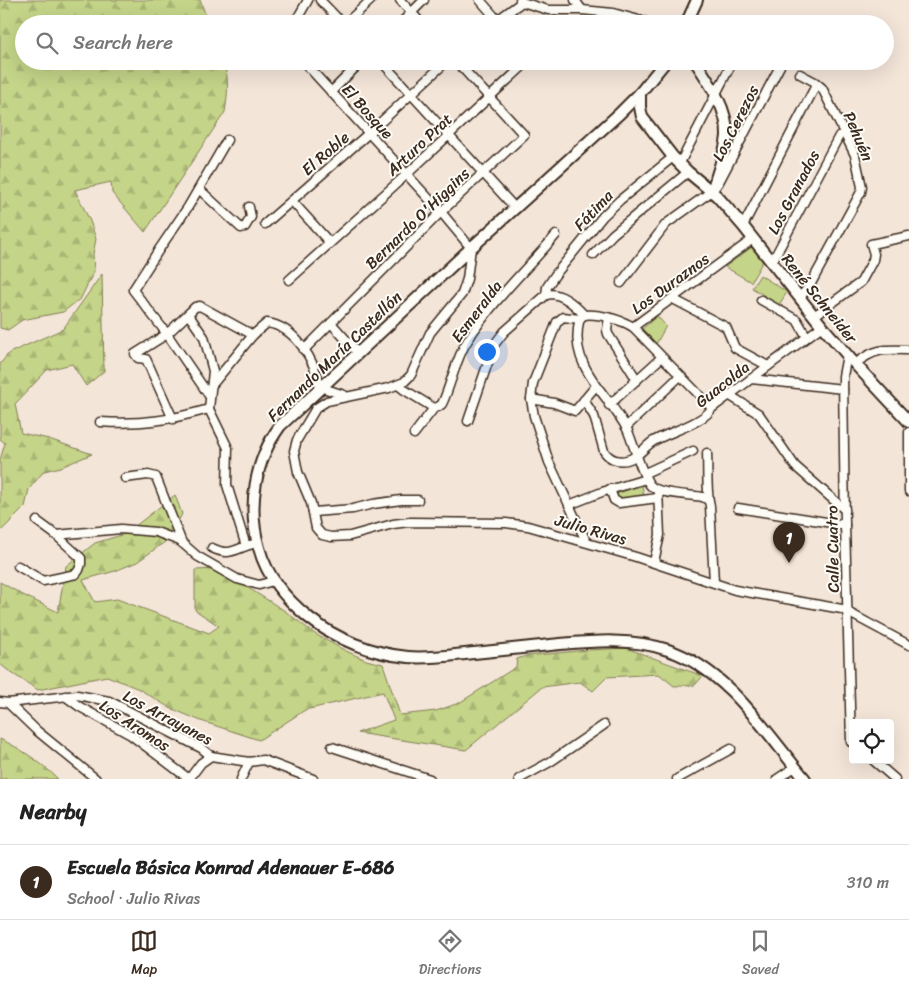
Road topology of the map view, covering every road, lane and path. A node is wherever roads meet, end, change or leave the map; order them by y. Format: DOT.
graph roads {
  1 [pos="308,0"];
  2 [pos="320,0"];
  3 [pos="371,0"];
  4 [pos="400,0"];
  5 [pos="424,0"];
  6 [pos="480,0"];
  7 [pos="575,0"];
  8 [pos="697,0"];
  9 [pos="521,1"];
  10 [pos="582,10"];
  11 [pos="411,12"];
  12 [pos="299,15"];
  13 [pos="335,15"];
  14 [pos="354,15"];
  15 [pos="408,15"];
  16 [pos="414,15"];
  17 [pos="492,15"];
  18 [pos="505,15"];
  19 [pos="620,15"];
  20 [pos="690,15"];
  21 [pos="312,70"];
  22 [pos="353,70"];
  23 [pos="389,70"];
  24 [pos="437,70"];
  25 [pos="464,70"];
  26 [pos="516,70"];
  27 [pos="659,70"];
  28 [pos="701,70"];
  29 [pos="728,70"];
  30 [pos="776,70"];
  31 [pos="800,74"];
  32 [pos="814,89"];
  33 [pos="331,92"];
  34 [pos="640,93"];
  35 [pos="716,94"];
  36 [pos="412,95"];
  37 [pos="489,97"];
  38 [pos="619,114"];
  39 [pos="642,117"];
  40 [pos="369,134"];
  41 [pos="448,135"];
  42 [pos="839,136"];
  43 [pos="227,140"];
  44 [pos="677,160"];
  45 [pos="688,172"];
  46 [pos="483,173"];
  47 [pos="406,175"];
  48 [pos="198,189"];
  49 [pos="712,191"];
  50 [pos="292,201"];
  51 [pos="249,206"];
  52 [pos="515,208"];
  53 [pos="440,212"];
  54 [pos="265,224"];
  55 [pos="743,226"];
  56 [pos="556,235"];
  57 [pos="909,236"];
  58 [pos="753,239"];
  59 [pos="330,243"];
  60 [pos="471,248"];
  61 [pos="593,255"];
  62 [pos="772,262"];
  63 [pos="289,280"];
  64 [pos="621,283"];
  65 [pos="546,294"];
  66 [pos="800,297"];
  67 [pos="673,299"];
  68 [pos="761,300"];
  69 [pos="188,314"];
  70 [pos="814,316"];
  71 [pos="582,317"];
  72 [pos="609,318"];
  73 [pos="331,323"];
  74 [pos="822,326"];
  75 [pos="633,327"];
  76 [pos="167,334"];
  77 [pos="253,335"];
  78 [pos="807,337"];
  79 [pos="304,350"];
  80 [pos="909,350"];
  81 [pos="357,352"];
  82 [pos="847,355"];
  83 [pos="662,357"];
  84 [pos="855,364"];
  85 [pos="768,366"];
  86 [pos="680,376"];
  87 [pos="751,379"];
  88 [pos="637,380"];
  89 [pos="212,385"];
  90 [pos="398,385"];
  91 [pos="320,387"];
  92 [pos="595,387"];
  93 [pos="843,389"];
  94 [pos="729,395"];
  95 [pos="210,396"];
  96 [pos="348,396"];
  97 [pos="531,399"];
  98 [pos="584,400"];
  99 [pos="609,405"];
  100 [pos="434,408"];
  101 [pos="712,408"];
  102 [pos="209,410"];
  103 [pos="173,419"];
  104 [pos="468,421"];
  105 [pos="100,422"];
  106 [pos="909,422"];
  107 [pos="626,427"];
  108 [pos="909,432"];
  109 [pos="414,434"];
  110 [pos="693,451"];
  111 [pos="707,453"];
  112 [pos="638,455"];
  113 [pos="646,476"];
  114 [pos="125,478"];
  115 [pos="610,489"];
  116 [pos="909,490"];
  117 [pos="658,494"];
  118 [pos="418,500"];
  119 [pos="708,500"];
  120 [pos="569,505"];
  121 [pos="738,508"];
  122 [pos="845,510"];
  123 [pos="313,512"];
  124 [pos="36,521"];
  125 [pos="845,525"];
  126 [pos="56,535"];
  127 [pos="586,542"];
  128 [pos="182,543"];
  129 [pos="258,543"];
  130 [pos="246,546"];
  131 [pos="212,548"];
  132 [pos="654,562"];
  133 [pos="18,566"];
  134 [pos="273,581"];
  135 [pos="714,582"];
  136 [pos="848,610"];
  137 [pos="909,645"];
  138 [pos="65,696"];
  139 [pos="4,702"];
  140 [pos="851,719"];
  141 [pos="604,725"];
  142 [pos="332,747"];
  143 [pos="730,749"];
  144 [pos="211,756"];
  145 [pos="249,762"];
  146 [pos="878,764"];
  147 [pos="795,767"];
  148 [pos="294,776"];
  149 [pos="96,779"];
  150 [pos="189,779"];
  151 [pos="241,779"];
  152 [pos="313,779"];
  153 [pos="430,779"];
  154 [pos="519,779"];
  155 [pos="677,779"];
  156 [pos="777,779"];
  157 [pos="805,779"];
  158 [pos="895,779"];
  1 -- 12 [label="street"];
  2 -- 13 [label="street"];
  3 -- 14 [label="street"];
  4 -- 11 [label="street"];
  5 -- 11 [label="street"];
  6 -- 17 [label="street"];
  7 -- 10 [label="street"];
  8 -- 20 [label="main road"];
  9 -- 10 [label="street"];
  9 -- 18 [label="street"];
  10 -- 19 [label="street"];
  11 -- 15 [label="street"];
  11 -- 16 [label="street"];
  21 -- 33 [label="street, El Bosque"];
  22 -- 33 [label="street"];
  23 -- 36 [label="street"];
  24 -- 36 [label="street, El Roble"];
  25 -- 37 [label="street"];
  26 -- 37 [label="street, Arturo Prat"];
  27 -- 34 [label="main road, Fernando María Castellón"];
  28 -- 35 [label="main road"];
  29 -- 35 [label="street"];
  30 -- 49 [label="street, Los Cerezos"];
  31 -- 66 [label="street, Pehuén"];
  32 -- 55 [label="street"];
  33 -- 40 [label="street, El Bosque"];
  34 -- 38 [label="main road, Fernando María Castellón"];
  34 -- 39 [label="main road"];
  35 -- 44 [label="street"];
  35 -- 49 [label="main road"];
  36 -- 40 [label="street, El Roble"];
  36 -- 41 [label="street"];
  37 -- 41 [label="street, Arturo Prat"];
  37 -- 46 [label="street, Bernardo O'Higgins"];
  38 -- 39 [label="main road"];
  38 -- 52 [label="main road, Fernando María Castellón"];
  39 -- 44 [label="main road, René Schneider"];
  40 -- 47 [label="street, El Bosque"];
  40 -- 50 [label="street, El Roble"];
  41 -- 46 [label="street"];
  41 -- 47 [label="street, Arturo Prat"];
  42 -- 62 [label="street, Los Granados"];
  43 -- 48 [label="street"];
  44 -- 45 [label="main road, René Schneider"];
  44 -- 65 [label="street, Fátima"];
  45 -- 49 [label="main road, René Schneider"];
  45 -- 61 [label="street"];
  46 -- 52 [label="street"];
  46 -- 53 [label="street, Bernardo O'Higgins"];
  47 -- 53 [label="street, El Bosque"];
  47 -- 59 [label="street, Arturo Prat"];
  48 -- 51 [label="street"];
  48 -- 76 [label="street"];
  49 -- 55 [label="main road, René Schneider"];
  49 -- 64 [label="street"];
  50 -- 54 [label="street, El Roble"];
  50 -- 59 [label="street"];
  52 -- 60 [label="main road, Fernando María Castellón"];
  53 -- 60 [label="street, El Bosque"];
  53 -- 73 [label="street, Bernardo O'Higgins"];
  55 -- 58 [label="main road, René Schneider"];
  56 -- 100 [label="street, Esmeralda"];
  57 -- 70 [label="street"];
  58 -- 62 [label="main road, René Schneider"];
  58 -- 67 [label="street, Los Duraznos"];
  59 -- 63 [label="street, Arturo Prat"];
  60 -- 81 [label="main road, Fernando María Castellón"];
  60 -- 90 [label="street"];
  62 -- 66 [label="main road, René Schneider"];
  65 -- 71 [label="street"];
  65 -- 104 [label="street, Fátima"];
  66 -- 70 [label="main road, René Schneider"];
  67 -- 75 [label="street, Los Duraznos"];
  67 -- 85 [label="street"];
  68 -- 78 [label="street"];
  69 -- 76 [label="street"];
  69 -- 77 [label="street"];
  69 -- 89 [label="street"];
  70 -- 74 [label="main road, René Schneider"];
  71 -- 72 [label="street, Los Duraznos"];
  71 -- 92 [label="street"];
  71 -- 97 [label="street, Los Duraznos"];
  72 -- 75 [label="street, Los Duraznos"];
  72 -- 88 [label="street"];
  73 -- 79 [label="street, Bernardo O'Higgins"];
  73 -- 81 [label="street"];
  74 -- 78 [label="street, Guacolda"];
  74 -- 82 [label="main road, René Schneider"];
  75 -- 83 [label="street"];
  76 -- 95 [label="street"];
  76 -- 103 [label="street"];
  77 -- 79 [label="street"];
  77 -- 89 [label="street"];
  78 -- 85 [label="street, Guacolda"];
  79 -- 91 [label="street"];
  80 -- 84 [label="street"];
  81 -- 91 [label="main road, Fernando María Castellón"];
  82 -- 84 [label="main road, René Schneider"];
  82 -- 93 [label="street, Calle Cuatro"];
  83 -- 86 [label="street"];
  83 -- 88 [label="street"];
  84 -- 106 [label="main road, René Schneider"];
  85 -- 87 [label="street, Guacolda"];
  86 -- 101 [label="street"];
  86 -- 107 [label="street"];
  87 -- 93 [label="street"];
  87 -- 94 [label="street, Guacolda"];
  88 -- 99 [label="street"];
  89 -- 95 [label="street"];
  90 -- 96 [label="street"];
  90 -- 100 [label="street"];
  91 -- 96 [label="street"];
  91 -- 129 [label="main road, Fernando María Castellón"];
  92 -- 98 [label="street"];
  92 -- 99 [label="street"];
  93 -- 122 [label="street, Calle Cuatro"];
  94 -- 101 [label="street, Guacolda"];
  94 -- 122 [label="street"];
  95 -- 102 [label="street"];
  96 -- 123 [label="street"];
  97 -- 98 [label="street"];
  97 -- 120 [label="street"];
  98 -- 112 [label="street, Guacolda"];
  99 -- 107 [label="street"];
  100 -- 109 [label="street, Esmeralda"];
  101 -- 112 [label="street, Guacolda"];
  102 -- 103 [label="street"];
  102 -- 130 [label="street"];
  103 -- 105 [label="street"];
  107 -- 112 [label="street"];
  108 -- 116 [label="street"];
  110 -- 113 [label="street"];
  111 -- 119 [label="street"];
  112 -- 113 [label="street"];
  113 -- 115 [label="street"];
  113 -- 117 [label="street"];
  114 -- 128 [label="street"];
  115 -- 117 [label="street"];
  115 -- 120 [label="street"];
  117 -- 119 [label="street"];
  117 -- 132 [label="street"];
  118 -- 123 [label="street"];
  119 -- 135 [label="street"];
  120 -- 127 [label="street"];
  121 -- 125 [label="street"];
  122 -- 125 [label="street, Calle Cuatro"];
  123 -- 127 [label="street, Julio Rivas"];
  124 -- 126 [label="street"];
  125 -- 136 [label="street, Calle Cuatro"];
  126 -- 128 [label="street"];
  126 -- 133 [label="street"];
  127 -- 132 [label="street, Julio Rivas"];
  128 -- 134 [label="street"];
  129 -- 130 [label="street"];
  129 -- 134 [label="main road, Fernando María Castellón"];
  130 -- 131 [label="street"];
  132 -- 135 [label="street, Julio Rivas"];
  134 -- 147 [label="main road, Fernando María Castellón"];
  135 -- 136 [label="street, Julio Rivas"];
  136 -- 137 [label="street, Julio Rivas"];
  136 -- 140 [label="street, Calle Cuatro"];
  138 -- 139 [label="street, Los Arrayanes"];
  138 -- 144 [label="street, Los Arrayanes"];
  138 -- 150 [label="street, Los Aromos"];
  139 -- 149 [label="street"];
  141 -- 154 [label="street"];
  142 -- 153 [label="street"];
  143 -- 155 [label="street"];
  144 -- 145 [label="street, Los Arrayanes"];
  144 -- 150 [label="street"];
  145 -- 148 [label="street, Los Arrayanes"];
  145 -- 151 [label="street"];
  146 -- 158 [label="street"];
  147 -- 156 [label="street"];
  147 -- 157 [label="main road, Fernando María Castellón"];
  148 -- 152 [label="street, Los Arrayanes"];
}
